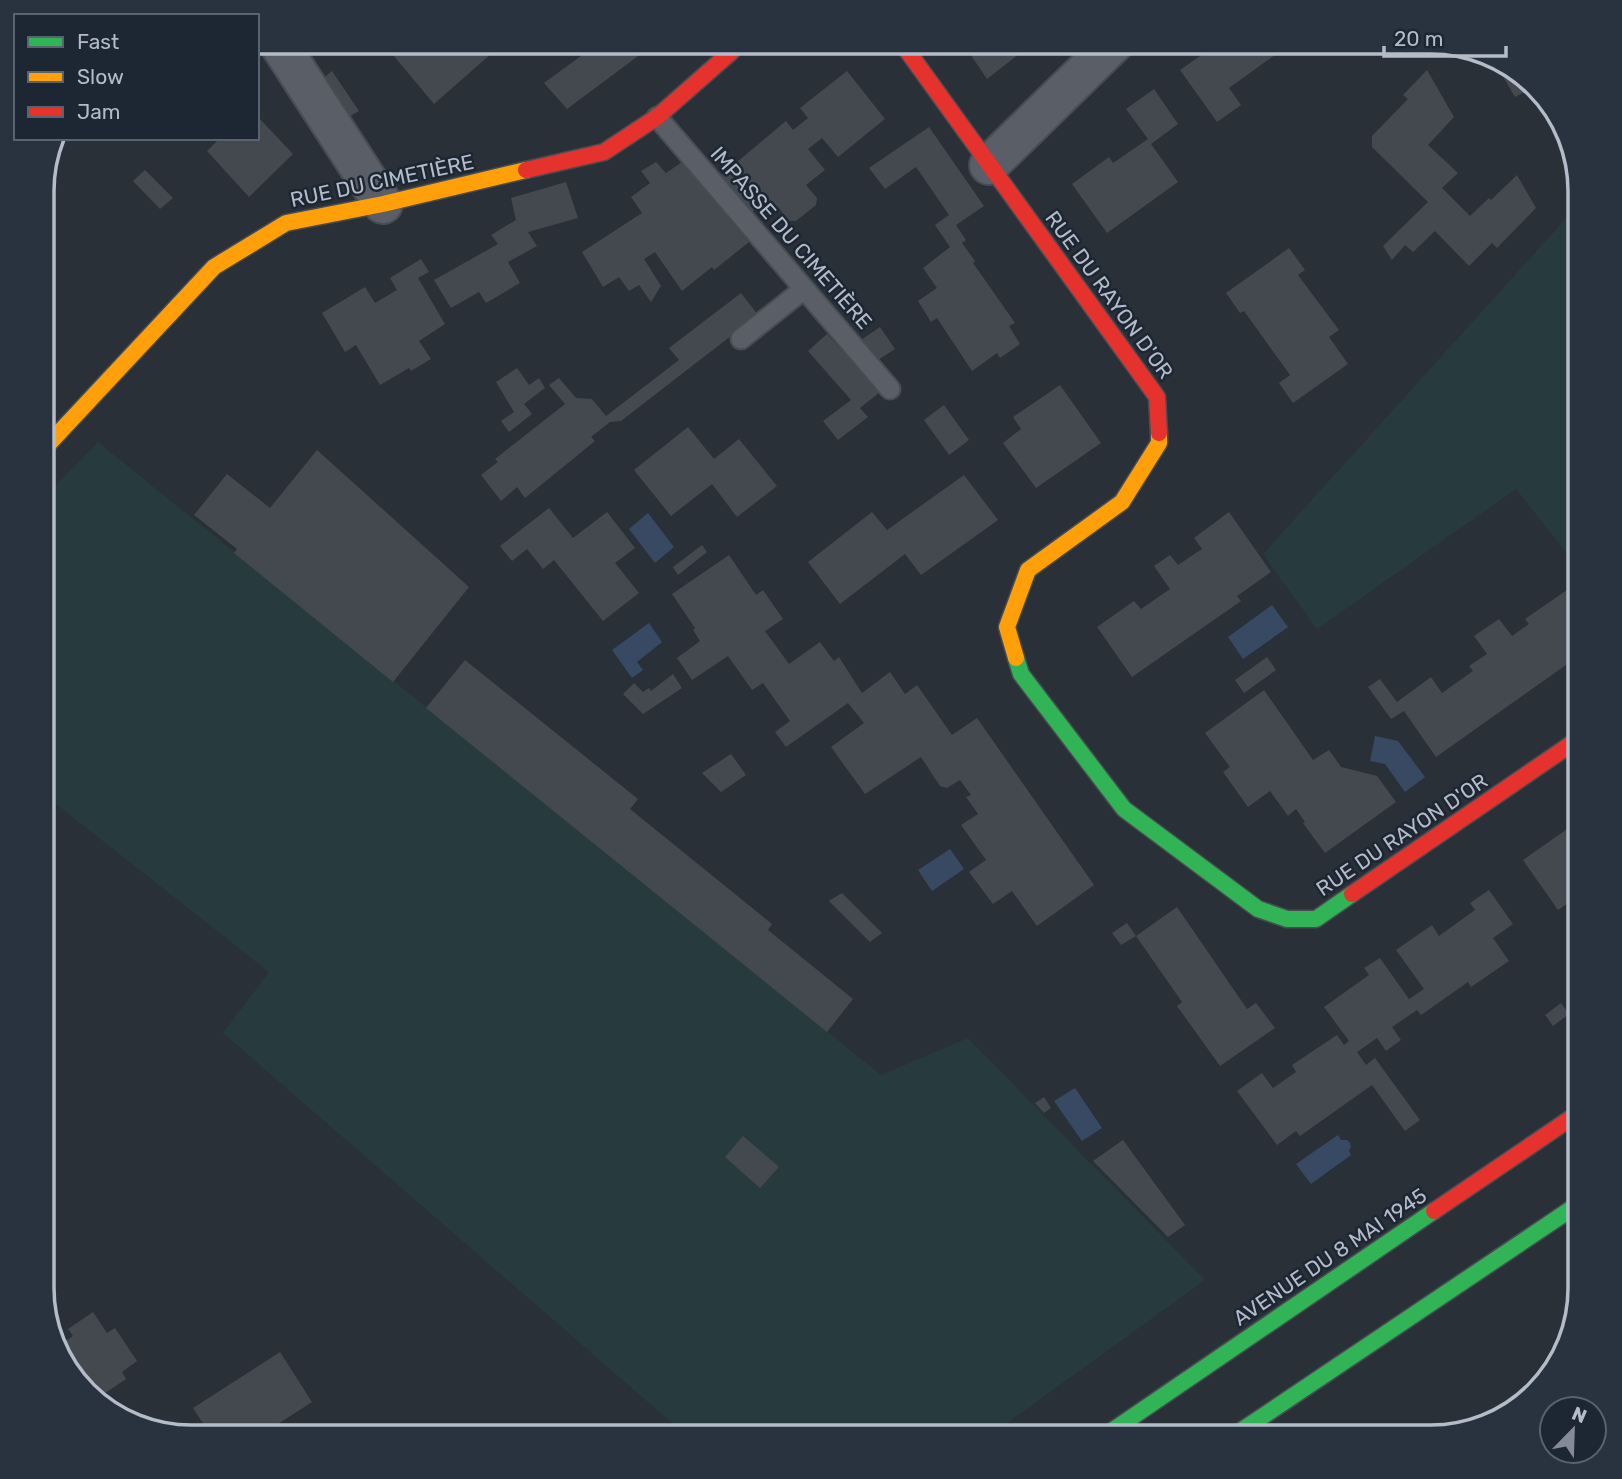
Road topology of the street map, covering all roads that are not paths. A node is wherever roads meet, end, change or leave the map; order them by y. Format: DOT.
graph roads {
  1 [pos="910,54"];
  2 [pos="1102,54"];
  3 [pos="286,55"];
  4 [pos="728,55"];
  5 [pos="657,117"];
  6 [pos="989,165"];
  7 [pos="383,204"];
  8 [pos="804,289"];
  9 [pos="741,338"];
  10 [pos="890,389"];
  11 [pos="55,438"];
  12 [pos="1568,747"];
  13 [pos="1568,1120"];
  14 [pos="1568,1211"];
  15 [pos="1121,1425"];
  16 [pos="1251,1425"];
  1 -- 6 [label="street, RUE DU RAYON D'OR"];
  2 -- 6 [label="street"];
  3 -- 7 [label="street"];
  4 -- 5 [label="street, RUE DU CIMETIÈRE"];
  5 -- 7 [label="street, RUE DU CIMETIÈRE"];
  5 -- 8 [label="lane, IMPASSE DU CIMETIÈRE"];
  6 -- 12 [label="street, RUE DU RAYON D'OR"];
  7 -- 11 [label="street, RUE DU CIMETIÈRE"];
  8 -- 9 [label="lane"];
  8 -- 10 [label="lane, IMPASSE DU CIMETIÈRE"];
  13 -- 15 [label="street, AVENUE DU 8 MAI 1945"];
  14 -- 16 [label="street"];
}
